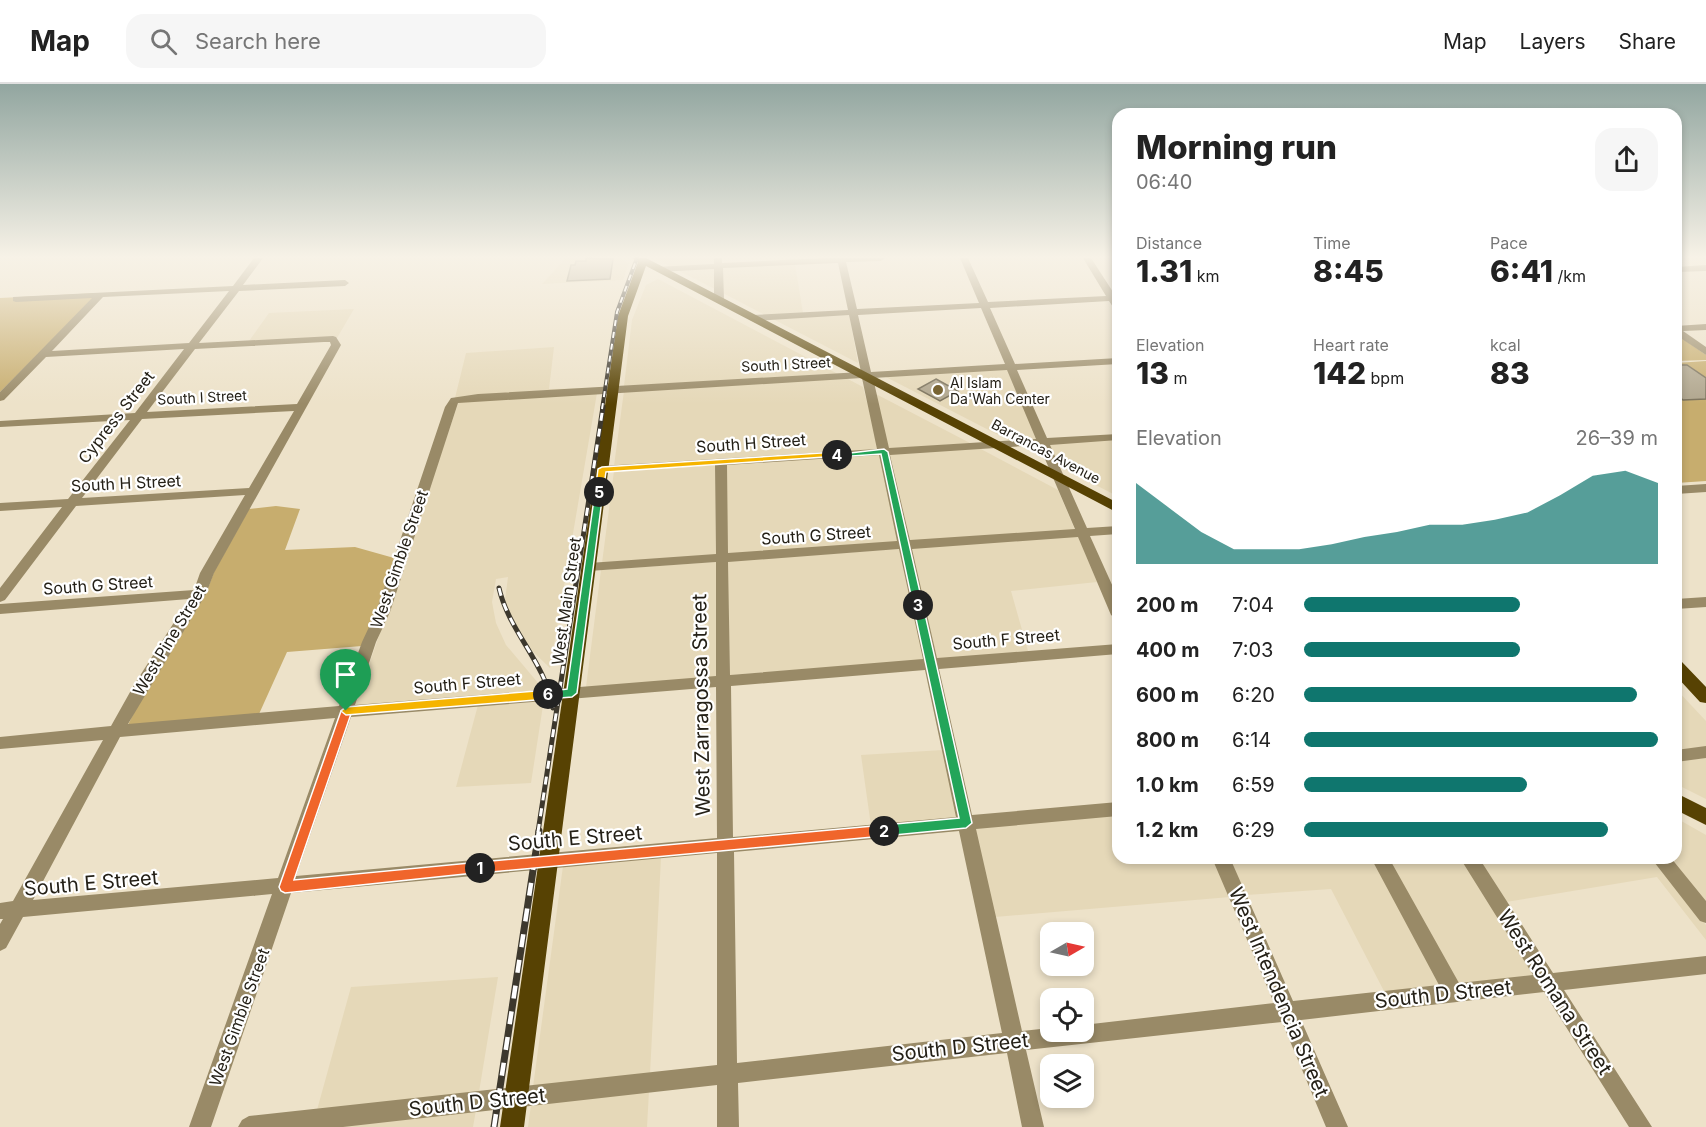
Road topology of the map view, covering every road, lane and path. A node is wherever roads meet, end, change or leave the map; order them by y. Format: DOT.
graph roads {
  1 [pos="89,307"];
  2 [pos="222,307"];
  3 [pos="626,307"];
  4 [pos="731,307"];
  5 [pos="852,307"];
  6 [pos="953,307"];
  7 [pos="985,307"];
  8 [pos="853,312"];
  9 [pos="752,318"];
  10 [pos="1706,327"];
  11 [pos="1682,329"];
  12 [pos="1682,334"];
  13 [pos="192,346"];
  14 [pos="1706,352"];
  15 [pos="43,354"];
  16 [pos="1112,361"];
  17 [pos="1011,367"];
  18 [pos="865,375"];
  19 [pos="613,389"];
  20 [pos="0,398"];
  21 [pos="457,399"];
  22 [pos="299,407"];
  23 [pos="138,416"];
  24 [pos="0,424"];
  25 [pos="1112,437"];
  26 [pos="1043,441"];
  27 [pos="994,444"];
  28 [pos="884,452"];
  29 [pos="721,462"];
  30 [pos="602,469"];
  31 [pos="1058,478"];
  32 [pos="1706,488"];
  33 [pos="1682,490"];
  34 [pos="254,491"];
  35 [pos="72,502"];
  36 [pos="1112,506"];
  37 [pos="0,507"];
  38 [pos="1112,530"];
  39 [pos="1082,532"];
  40 [pos="905,545"];
  41 [pos="722,558"];
  42 [pos="589,567"];
  43 [pos="199,594"];
  44 [pos="0,597"];
  45 [pos="1112,601"];
  46 [pos="1706,602"];
  47 [pos="1682,604"];
  48 [pos="0,609"];
  49 [pos="1112,649"];
  50 [pos="931,663"];
  51 [pos="1682,672"];
  52 [pos="723,680"];
  53 [pos="572,693"];
  54 [pos="1706,697"];
  55 [pos="346,711"];
  56 [pos="118,731"];
  57 [pos="0,743"];
  58 [pos="1706,752"];
  59 [pos="1682,755"];
  60 [pos="1682,804"];
  61 [pos="1112,810"];
  62 [pos="1706,817"];
  63 [pos="966,823"];
  64 [pos="725,846"];
  65 [pos="548,862"];
  66 [pos="1224,864"];
  67 [pos="1383,864"];
  68 [pos="1473,864"];
  69 [pos="1665,864"];
  70 [pos="285,887"];
  71 [pos="9,911"];
  72 [pos="1706,915"];
  73 [pos="0,942"];
  74 [pos="1706,965"];
  75 [pos="1549,982"];
  76 [pos="1454,993"];
  77 [pos="1287,1012"];
  78 [pos="1014,1041"];
  79 [pos="727,1074"];
  80 [pos="516,1097"];
  81 [pos="200,1127"];
  82 [pos="249,1127"];
  83 [pos="512,1127"];
  84 [pos="728,1127"];
  85 [pos="1033,1127"];
  86 [pos="1337,1127"];
  87 [pos="1641,1127"];
  1 -- 15 [label="street"];
  2 -- 13 [label="street, Cypress Street"];
  3 -- 19 [label="main road, West Main Street"];
  4 -- 9 [label="main road, Barrancas Avenue"];
  5 -- 8 [label="street"];
  6 -- 8 [label="street"];
  7 -- 17 [label="street"];
  8 -- 9 [label="street"];
  8 -- 18 [label="street"];
  9 -- 18 [label="main road, Barrancas Avenue"];
  10 -- 11 [label="street"];
  12 -- 14 [label="street"];
  13 -- 15 [label="street"];
  13 -- 22 [label="street, West Pine Street"];
  13 -- 23 [label="street, Cypress Street"];
  15 -- 20 [label="street"];
  16 -- 17 [label="street, South I Street"];
  17 -- 18 [label="street, South I Street"];
  17 -- 26 [label="street"];
  18 -- 19 [label="street, South I Street"];
  18 -- 27 [label="main road, Barrancas Avenue"];
  18 -- 28 [label="street"];
  19 -- 21 [label="street, South I Street"];
  19 -- 30 [label="main road, West Main Street"];
  21 -- 55 [label="street, West Gimble Street"];
  22 -- 23 [label="street, South I Street"];
  22 -- 34 [label="street, West Pine Street"];
  23 -- 24 [label="street, South I Street"];
  23 -- 35 [label="street, Cypress Street"];
  25 -- 26 [label="street, South H Street"];
  26 -- 27 [label="street, South H Street"];
  26 -- 31 [label="street"];
  27 -- 28 [label="street, South H Street"];
  27 -- 31 [label="main road, Barrancas Avenue"];
  28 -- 29 [label="street, South H Street"];
  28 -- 40 [label="street"];
  29 -- 30 [label="street, South H Street"];
  29 -- 41 [label="street, West Zarragossa Street"];
  30 -- 42 [label="main road, West Main Street"];
  31 -- 36 [label="main road, Barrancas Avenue"];
  31 -- 39 [label="street"];
  32 -- 33 [label="street"];
  34 -- 35 [label="street, South H Street"];
  34 -- 43 [label="street, West Pine Street"];
  35 -- 37 [label="street, South H Street"];
  35 -- 44 [label="street, Cypress Street"];
  38 -- 39 [label="street, South G Street"];
  39 -- 40 [label="street, South G Street"];
  39 -- 45 [label="street"];
  40 -- 41 [label="street, South G Street"];
  40 -- 50 [label="street"];
  41 -- 42 [label="street, South G Street"];
  41 -- 52 [label="street, West Zarragossa Street"];
  42 -- 53 [label="main road, West Main Street"];
  43 -- 48 [label="street, South G Street"];
  43 -- 56 [label="street, West Pine Street"];
  46 -- 47 [label="street"];
  49 -- 50 [label="street, South F Street"];
  50 -- 52 [label="street, South F Street"];
  50 -- 63 [label="street"];
  51 -- 54 [label="main road"];
  52 -- 53 [label="street, South F Street"];
  52 -- 64 [label="street, West Zarragossa Street"];
  53 -- 55 [label="street, South F Street"];
  53 -- 65 [label="main road, West Main Street"];
  55 -- 56 [label="street, South F Street"];
  55 -- 70 [label="street, West Gimble Street"];
  56 -- 57 [label="street, South F Street"];
  56 -- 71 [label="street, West Pine Street"];
  58 -- 59 [label="street"];
  60 -- 62 [label="main road"];
  61 -- 63 [label="street, South E Street"];
  63 -- 64 [label="street, South E Street"];
  63 -- 78 [label="street"];
  64 -- 65 [label="street, South E Street"];
  64 -- 79 [label="street, West Zarragossa Street"];
  65 -- 70 [label="street, South E Street"];
  65 -- 80 [label="main road, West Main Street"];
  66 -- 77 [label="street, West Intendencia Street"];
  67 -- 76 [label="street"];
  68 -- 75 [label="street, West Romana Street"];
  69 -- 72 [label="street"];
  70 -- 71 [label="street, South E Street"];
  70 -- 81 [label="street, West Gimble Street"];
  71 -- 73 [label="street, West Pine Street"];
  74 -- 75 [label="street, South D Street"];
  75 -- 76 [label="street, South D Street"];
  75 -- 87 [label="street, West Romana Street"];
  76 -- 77 [label="street, South D Street"];
  77 -- 78 [label="street, South D Street"];
  77 -- 86 [label="street, West Intendencia Street"];
  78 -- 79 [label="street, South D Street"];
  78 -- 85 [label="street"];
  79 -- 80 [label="street, South D Street"];
  79 -- 84 [label="street, West Zarragossa Street"];
  80 -- 82 [label="street, South D Street"];
  80 -- 83 [label="main road, West Main Street"];
}
